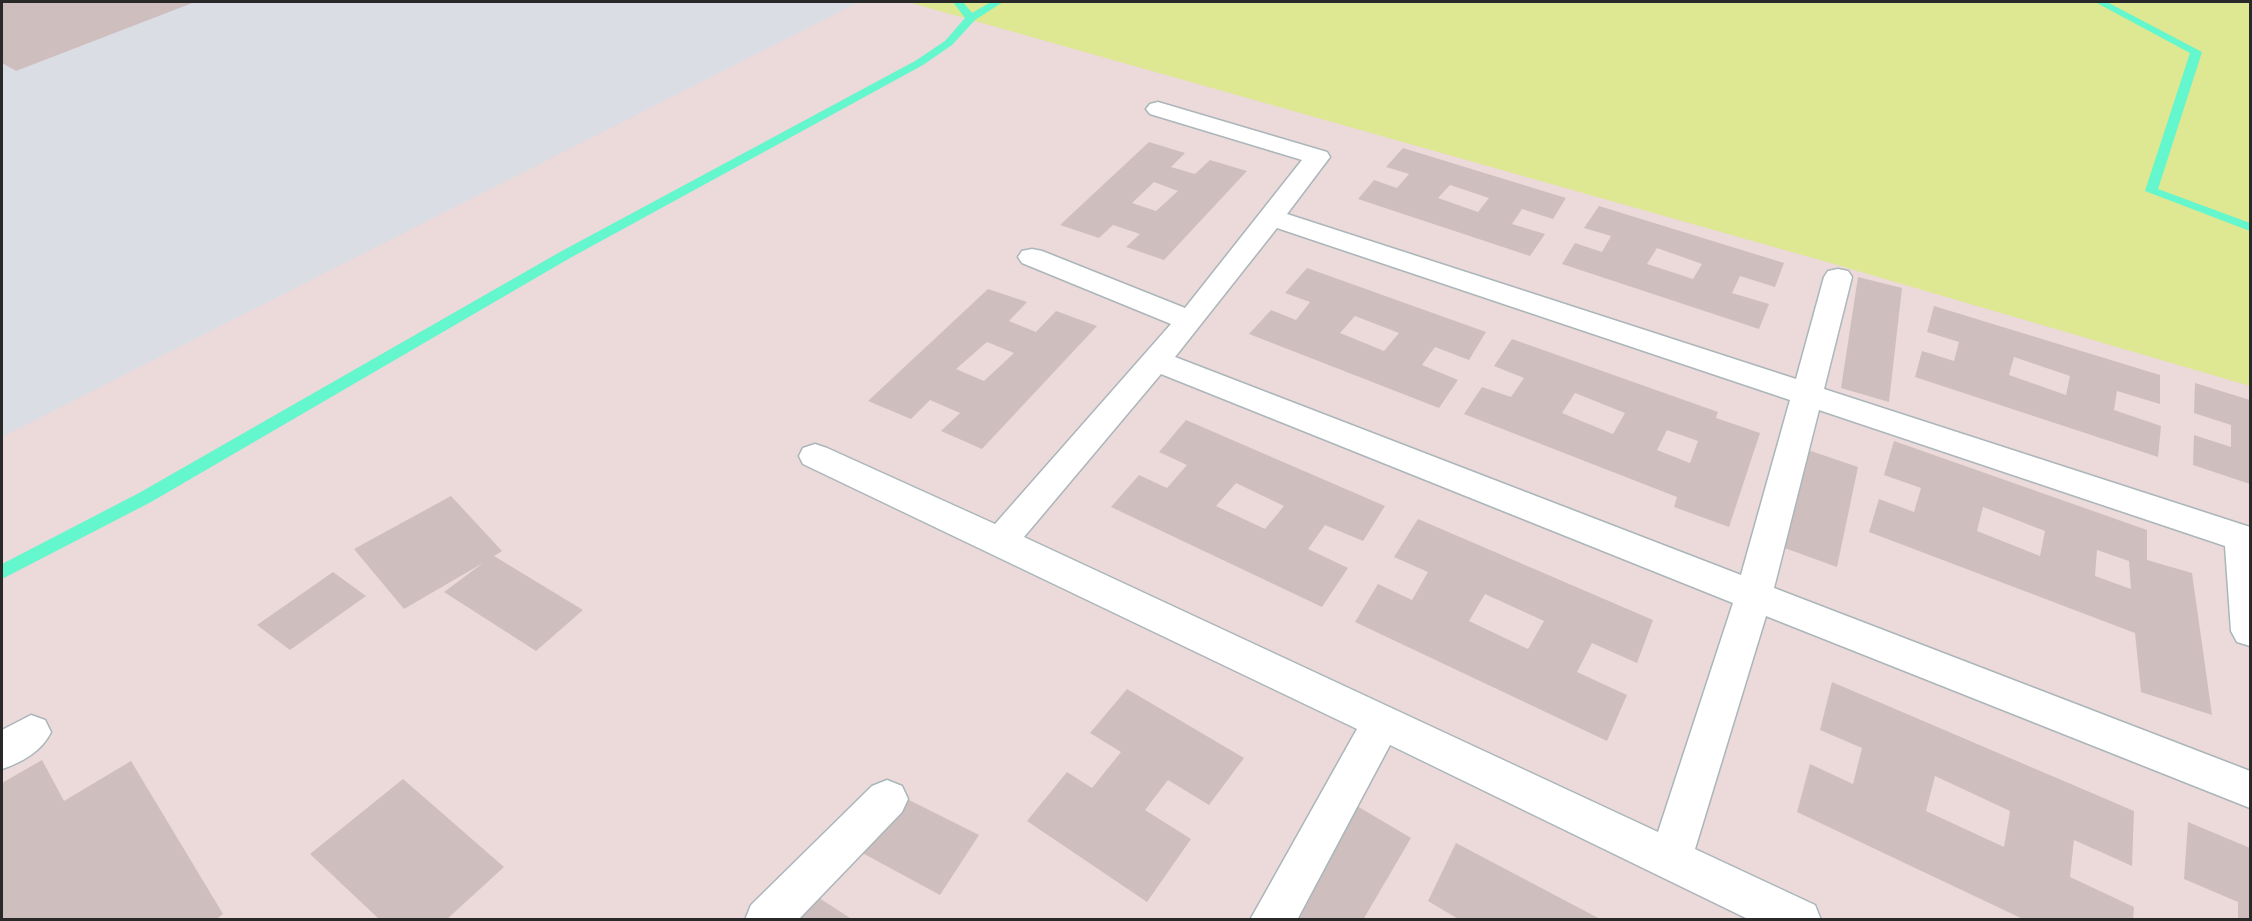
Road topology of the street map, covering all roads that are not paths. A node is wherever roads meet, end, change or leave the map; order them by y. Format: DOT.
graph roads {
  1 [pos="1158,109"];
  2 [pos="1271,217"];
  3 [pos="1032,257"];
  4 [pos="1838,277"];
  5 [pos="1190,321"];
  6 [pos="1156,361"];
  7 [pos="1806,392"];
  8 [pos="815,456"];
  9 [pos="2246,539"];
  10 [pos="1000,541"];
  11 [pos="1754,595"];
  12 [pos="2250,630"];
  13 [pos="1382,722"];
  14 [pos="2250,790"];
  15 [pos="887,799"];
  16 [pos="1671,858"];
  17 [pos="767,920"];
  18 [pos="1272,920"];
  19 [pos="1799,920"];
  1 -- 2 [label="street"];
  2 -- 5 [label="street"];
  2 -- 7 [label="street"];
  3 -- 5 [label="street"];
  4 -- 7 [label="street"];
  5 -- 6 [label="street"];
  6 -- 10 [label="street"];
  6 -- 11 [label="street"];
  7 -- 9 [label="street"];
  7 -- 11 [label="street"];
  8 -- 10 [label="street"];
  9 -- 12 [label="street"];
  10 -- 13 [label="street"];
  11 -- 14 [label="street"];
  11 -- 16 [label="street"];
  13 -- 16 [label="street"];
  13 -- 18 [label="street"];
  15 -- 17 [label="street"];
  16 -- 19 [label="street"];
}
